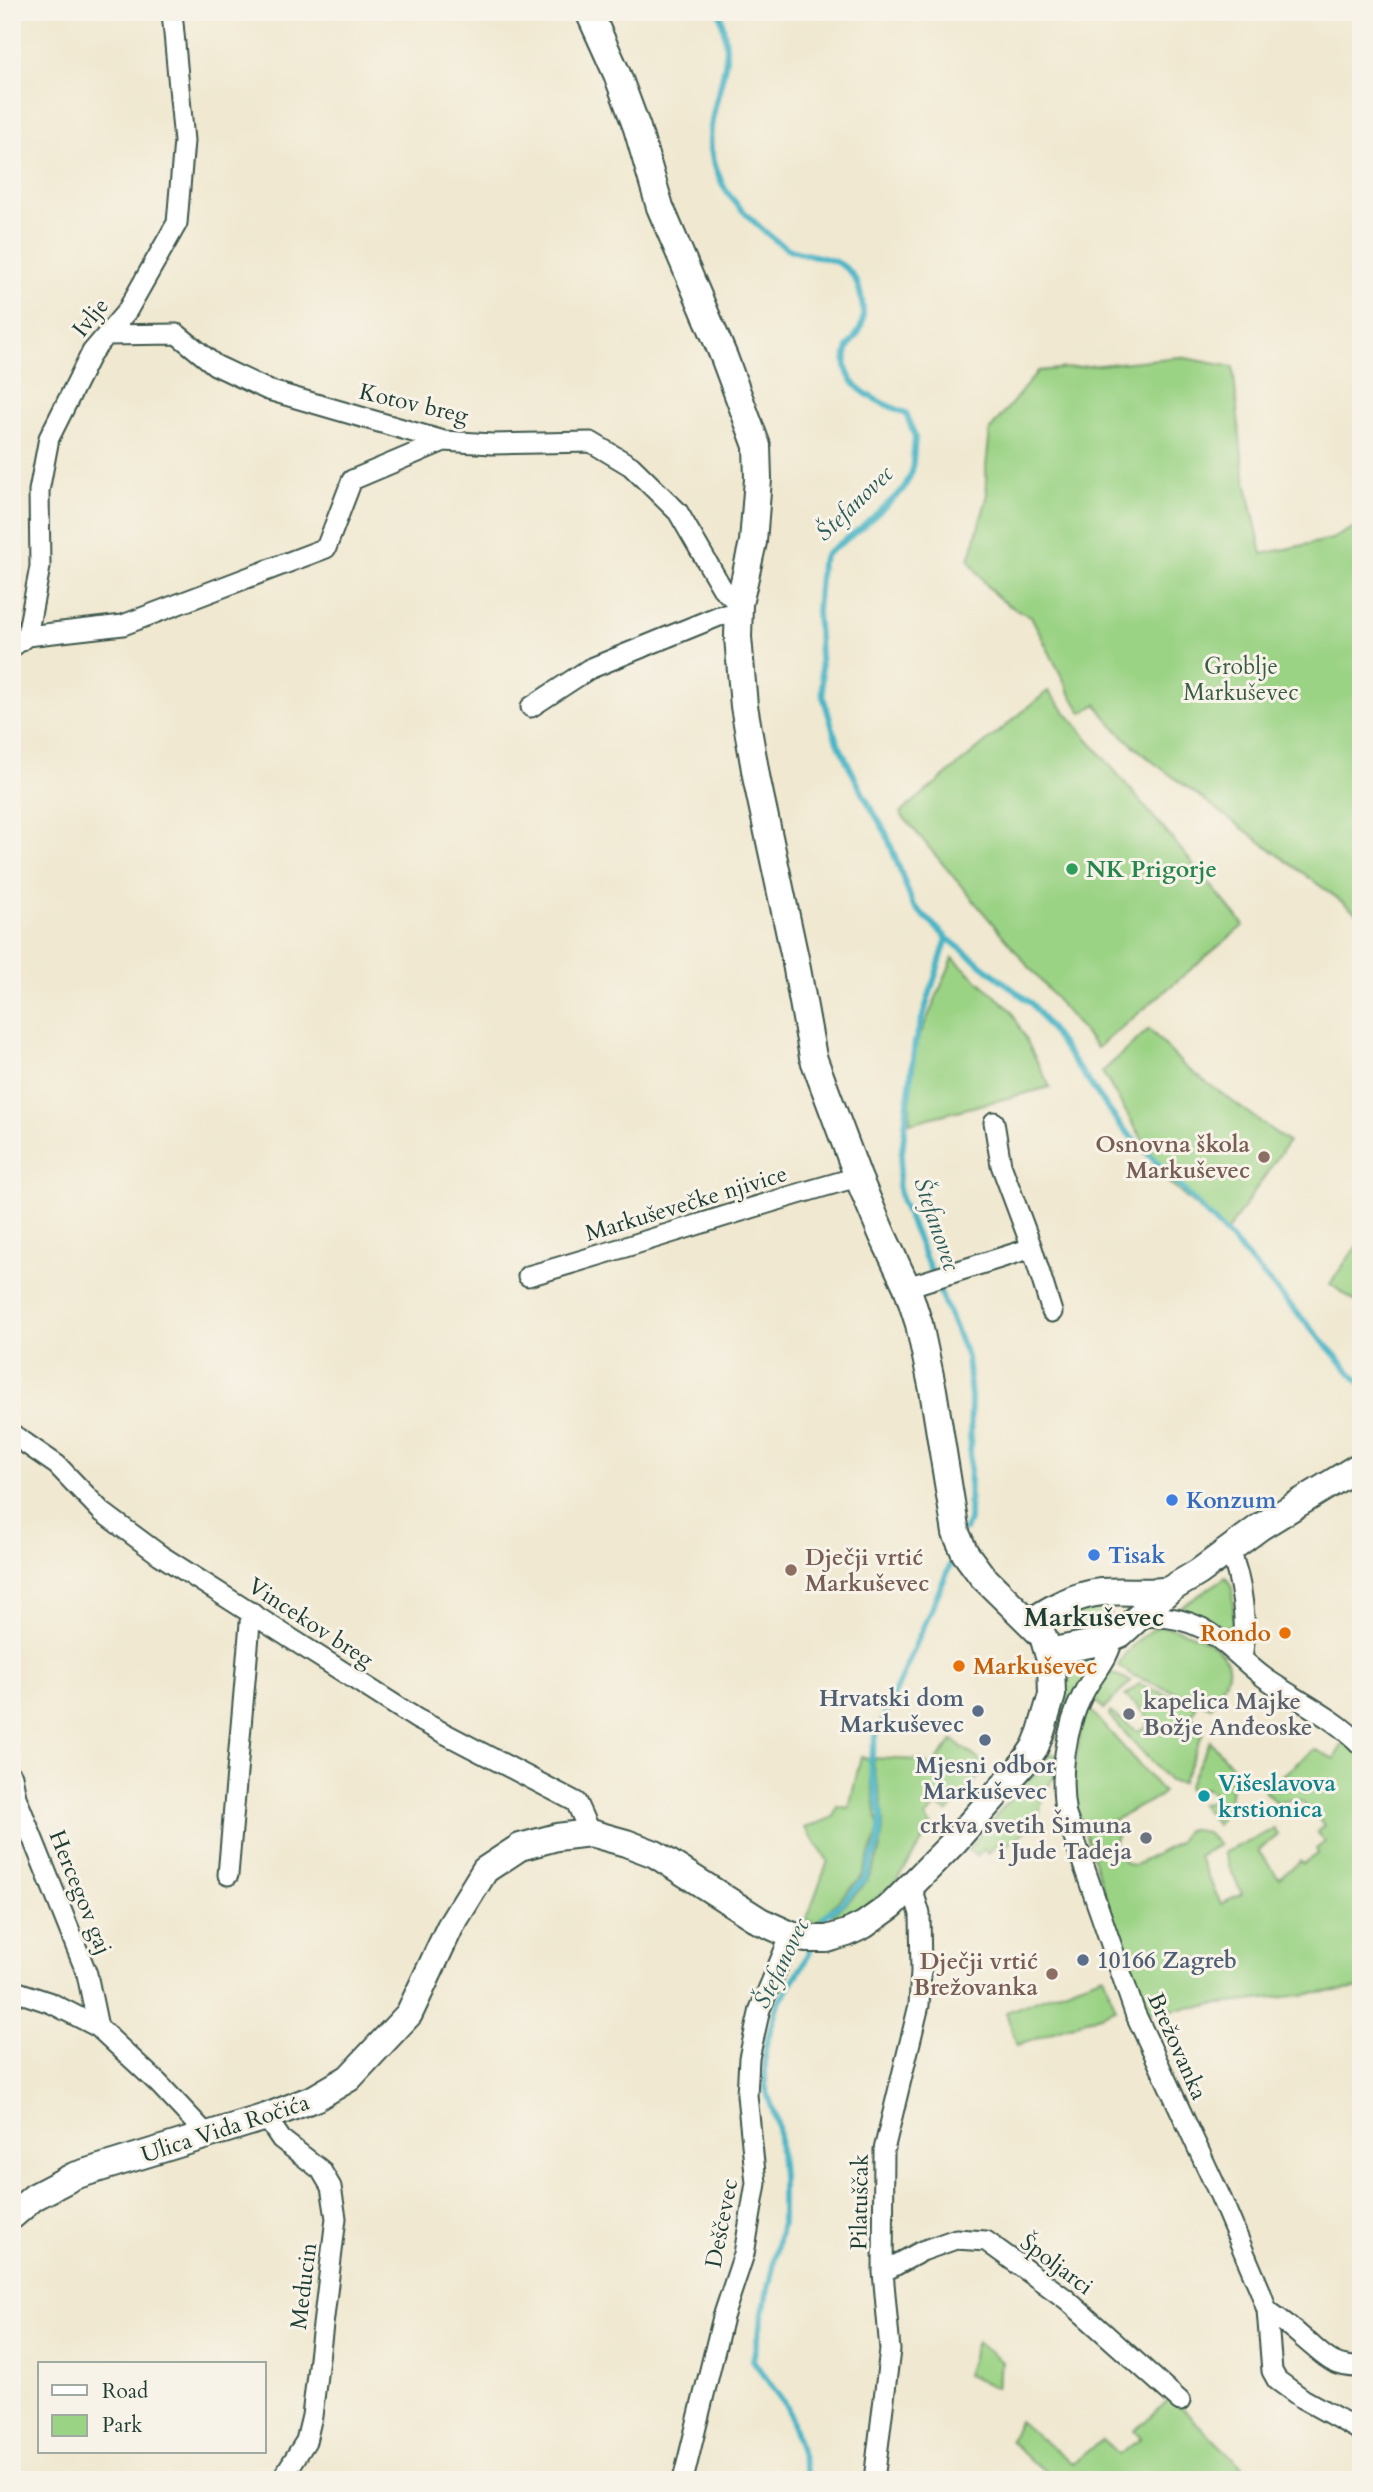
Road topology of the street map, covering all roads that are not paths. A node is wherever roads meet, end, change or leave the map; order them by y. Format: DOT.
graph roads {
  1 [pos="172,12"];
  2 [pos="589,12"];
  3 [pos="106,335"];
  4 [pos="444,441"];
  5 [pos="739,609"];
  6 [pos="20,641"];
  7 [pos="531,707"];
  8 [pos="994,1122"];
  9 [pos="858,1177"];
  10 [pos="1032,1248"];
  11 [pos="528,1276"];
  12 [pos="914,1285"];
  13 [pos="1052,1312"];
  14 [pos="12,1434"];
  15 [pos="1361,1465"];
  16 [pos="1229,1549"];
  17 [pos="1169,1590"];
  18 [pos="1112,1592"];
  19 [pos="251,1612"];
  20 [pos="1031,1622"];
  21 [pos="1126,1628"];
  22 [pos="1048,1652"];
  23 [pos="1242,1657"];
  24 [pos="1361,1745"];
  25 [pos="12,1776"];
  26 [pos="590,1833"];
  27 [pos="228,1875"];
  28 [pos="912,1888"];
  29 [pos="808,1938"];
  30 [pos="12,1990"];
  31 [pos="98,2027"];
  32 [pos="266,2117"];
  33 [pos="208,2136"];
  34 [pos="12,2216"];
  35 [pos="883,2272"];
  36 [pos="1267,2311"];
  37 [pos="1361,2367"];
  38 [pos="1180,2401"];
  39 [pos="1361,2431"];
  40 [pos="281,2480"];
  41 [pos="683,2480"];
  42 [pos="874,2480"];
  1 -- 3 [label="street, Ivlje"];
  2 -- 5 [label="main road"];
  3 -- 4 [label="street, Kotov breg"];
  3 -- 6 [label="street, Ivlje"];
  4 -- 5 [label="street, Kotov breg"];
  4 -- 6 [label="street"];
  5 -- 7 [label="street"];
  5 -- 9 [label="main road"];
  8 -- 10 [label="street"];
  9 -- 11 [label="street, Markuševečke njivice"];
  9 -- 12 [label="main road"];
  10 -- 12 [label="street"];
  10 -- 13 [label="street"];
  12 -- 20 [label="main road"];
  14 -- 19 [label="street, Vincekov breg"];
  15 -- 16 [label="main road"];
  16 -- 17 [label="main road"];
  16 -- 23 [label="street"];
  17 -- 18 [label="main road"];
  17 -- 21 [label="main road"];
  18 -- 20 [label="main road"];
  18 -- 21 [label="main road"];
  19 -- 26 [label="street, Vincekov breg"];
  19 -- 27 [label="street"];
  20 -- 22 [label="main road"];
  21 -- 22 [label="main road"];
  21 -- 23 [label="street"];
  21 -- 36 [label="street, Brežovanka"];
  22 -- 28 [label="main road"];
  23 -- 24 [label="street"];
  25 -- 31 [label="street, Hercegov gaj"];
  26 -- 29 [label="main road, Ulica Vida Ročića"];
  26 -- 32 [label="main road, Ulica Vida Ročića"];
  28 -- 29 [label="main road"];
  28 -- 35 [label="street, Pilatuščak"];
  29 -- 41 [label="street, Deščevec"];
  30 -- 31 [label="street"];
  31 -- 33 [label="street"];
  32 -- 33 [label="main road, Ulica Vida Ročića"];
  32 -- 40 [label="street, Meducin"];
  33 -- 34 [label="main road, Ulica Vida Ročića"];
  35 -- 38 [label="street, Špoljarci"];
  35 -- 42 [label="street, Pilatuščak"];
  36 -- 37 [label="street"];
  36 -- 39 [label="street, Brežovanka"];
}
